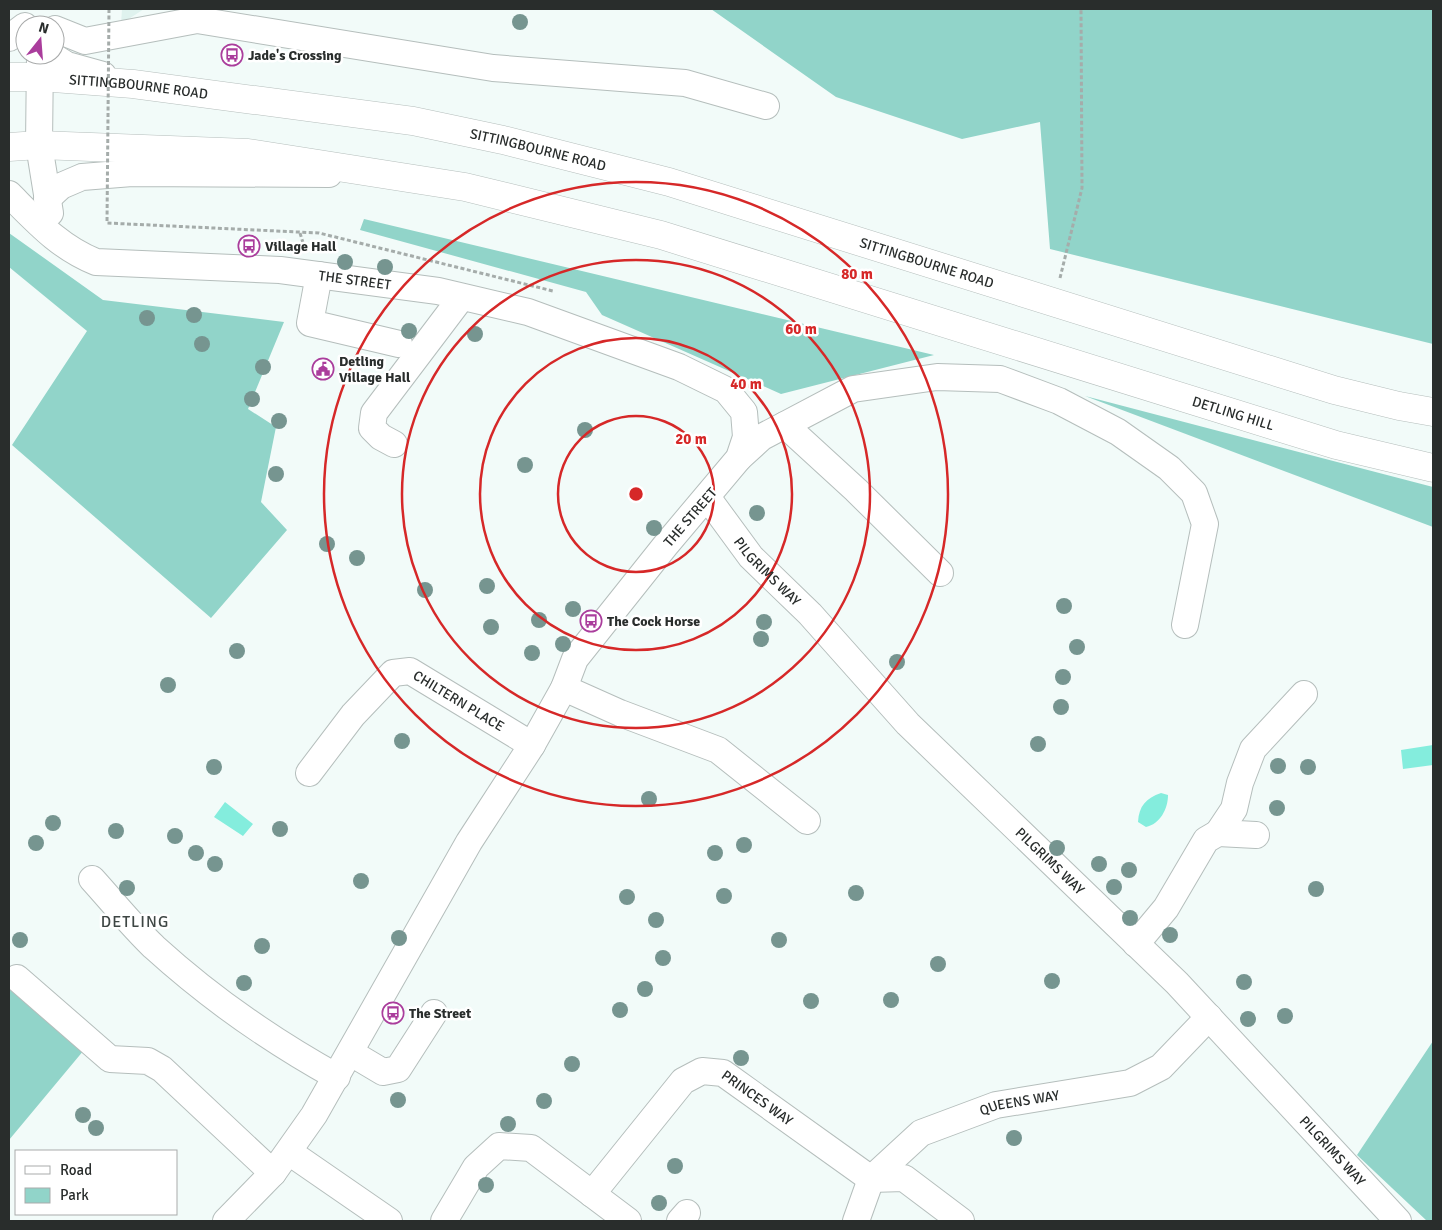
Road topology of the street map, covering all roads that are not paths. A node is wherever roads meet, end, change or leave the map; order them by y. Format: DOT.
graph roads {
  1 [pos="205,14"];
  2 [pos="65,34"];
  3 [pos="37,65"];
  4 [pos="44,65"];
  5 [pos="56,65"];
  6 [pos="9,77"];
  7 [pos="766,106"];
  8 [pos="39,145"];
  9 [pos="9,147"];
  10 [pos="385,175"];
  11 [pos="9,194"];
  12 [pos="47,200"];
  13 [pos="55,238"];
  14 [pos="319,275"];
  15 [pos="462,298"];
  16 [pos="399,344"];
  17 [pos="1433,412"];
  18 [pos="786,425"];
  19 [pos="394,444"];
  20 [pos="739,458"];
  21 [pos="1433,468"];
  22 [pos="707,497"];
  23 [pos="940,573"];
  24 [pos="1185,625"];
  25 [pos="564,688"];
  26 [pos="1304,694"];
  27 [pos="532,745"];
  28 [pos="309,773"];
  29 [pos="807,821"];
  30 [pos="1218,834"];
  31 [pos="1256,835"];
  32 [pos="92,879"];
  33 [pos="1136,944"];
  34 [pos="17,978"];
  35 [pos="434,1012"];
  36 [pos="1209,1016"];
  37 [pos="351,1053"];
  38 [pos="337,1077"];
  39 [pos="289,1152"];
  40 [pos="273,1173"];
  41 [pos="871,1179"];
  42 [pos="592,1194"];
  43 [pos="226,1221"];
  44 [pos="389,1221"];
  45 [pos="444,1221"];
  46 [pos="628,1221"];
  47 [pos="856,1221"];
  48 [pos="961,1221"];
  49 [pos="1398,1221"];
  1 -- 2 [label="street"];
  1 -- 7 [label="street"];
  3 -- 6 [label="highway, SITTINGBOURNE ROAD"];
  4 -- 8 [label="street"];
  5 -- 17 [label="highway, SITTINGBOURNE ROAD"];
  8 -- 9 [label="highway"];
  8 -- 10 [label="highway"];
  8 -- 12 [label="street"];
  10 -- 12 [label="street"];
  10 -- 21 [label="highway, DETLING HILL"];
  11 -- 13 [label="street, THE STREET"];
  12 -- 13 [label="street"];
  13 -- 14 [label="street, THE STREET"];
  14 -- 15 [label="street, THE STREET"];
  14 -- 16 [label="street"];
  15 -- 19 [label="street"];
  15 -- 20 [label="street, THE STREET"];
  18 -- 20 [label="street"];
  18 -- 23 [label="street"];
  18 -- 24 [label="street"];
  20 -- 22 [label="street, THE STREET"];
  22 -- 25 [label="street, THE STREET"];
  22 -- 33 [label="street, PILGRIMS WAY"];
  25 -- 27 [label="street, THE STREET"];
  25 -- 29 [label="street"];
  26 -- 30 [label="street"];
  27 -- 28 [label="street, CHILTERN PLACE"];
  27 -- 37 [label="street, THE STREET"];
  30 -- 31 [label="street"];
  30 -- 33 [label="street"];
  32 -- 38 [label="street"];
  33 -- 36 [label="street, PILGRIMS WAY"];
  34 -- 40 [label="street"];
  35 -- 37 [label="street"];
  36 -- 41 [label="street, QUEENS WAY"];
  36 -- 49 [label="street, PILGRIMS WAY"];
  37 -- 38 [label="street, THE STREET"];
  38 -- 39 [label="street, THE STREET"];
  39 -- 40 [label="street, THE STREET"];
  39 -- 44 [label="street"];
  40 -- 43 [label="street, THE STREET"];
  41 -- 42 [label="street, PRINCES WAY"];
  41 -- 47 [label="street, QUEENS WAY"];
  41 -- 48 [label="street"];
  42 -- 45 [label="street"];
  42 -- 46 [label="street"];
}
